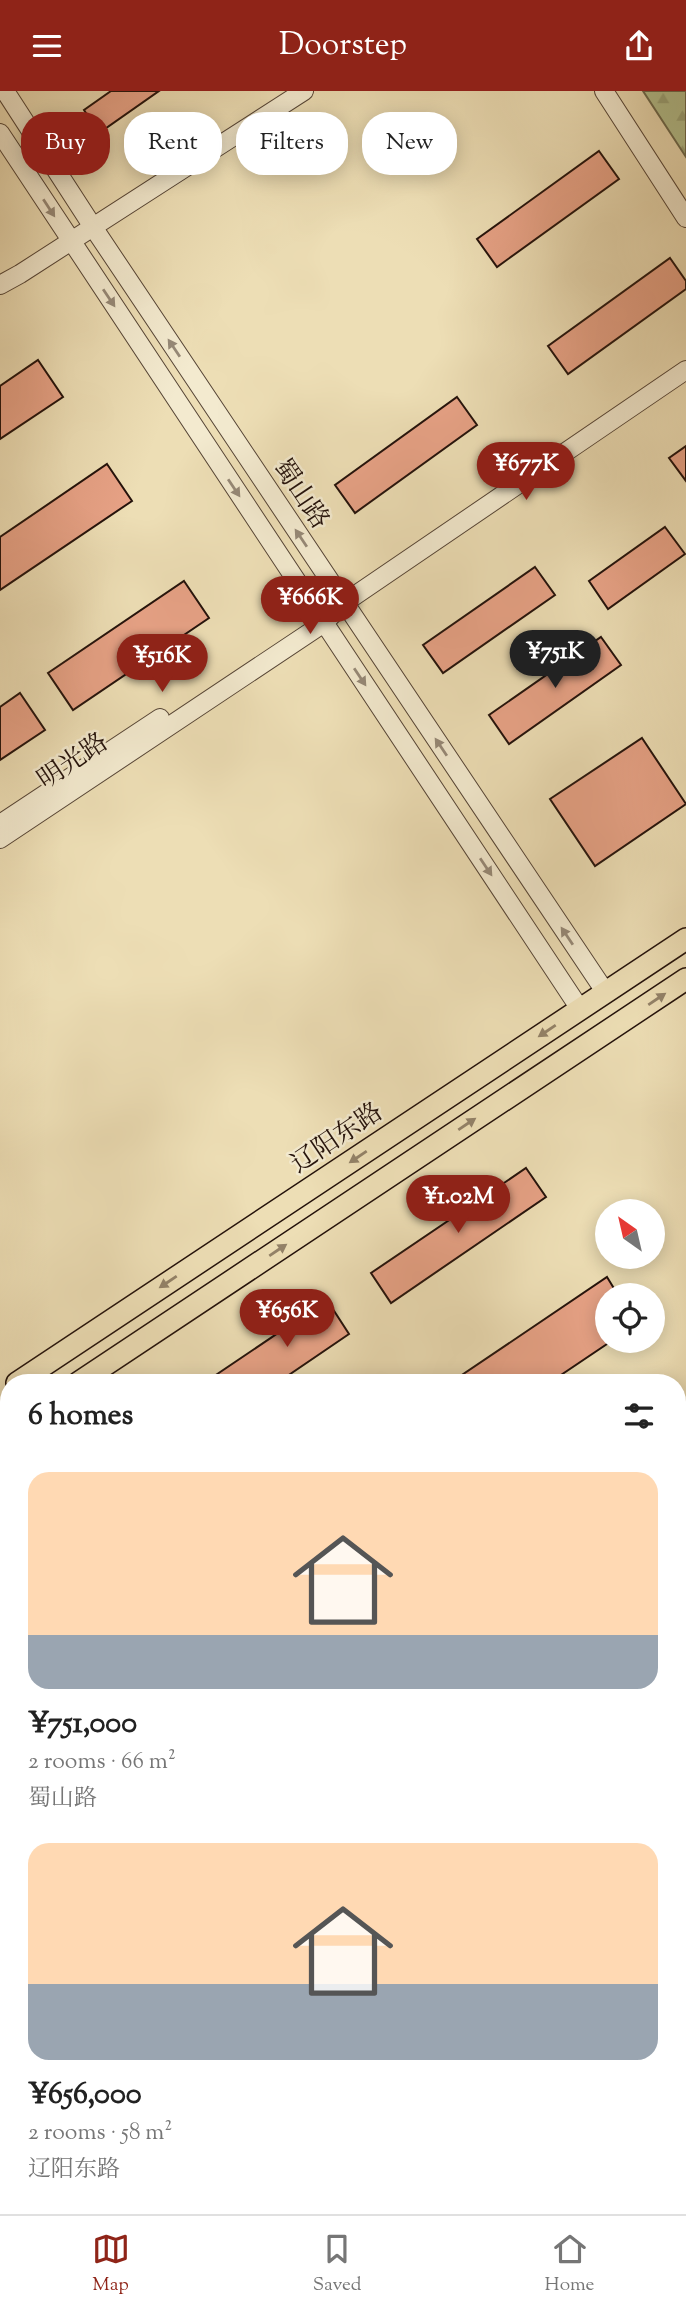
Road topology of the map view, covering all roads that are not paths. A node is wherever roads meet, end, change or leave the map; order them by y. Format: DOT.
graph roads {
  1 [pos="5,91"];
  2 [pos="304,91"];
  3 [pos="604,91"];
  4 [pos="0,133"];
  5 [pos="686,218"];
  6 [pos="93,227"];
  7 [pos="71,241"];
  8 [pos="0,285"];
  9 [pos="686,370"];
  10 [pos="344,603"];
  11 [pos="321,618"];
  12 [pos="0,824"];
  13 [pos="0,839"];
  14 [pos="686,939"];
  15 [pos="686,979"];
  16 [pos="606,993"];
  17 [pos="580,1009"];
  18 [pos="31,1374"];
  19 [pos="92,1374"];
  1 -- 6 [label="street, 蜀山路"];
  2 -- 6 [label="street"];
  3 -- 5 [label="street"];
  4 -- 7 [label="street, 蜀山路, one-way"];
  6 -- 7 [label="street"];
  10 -- 6 [label="street, 蜀山路, one-way"];
  7 -- 8 [label="street"];
  7 -- 11 [label="street, 蜀山路, one-way"];
  9 -- 10 [label="street, 明光路"];
  10 -- 11 [label="street, 明光路"];
  16 -- 10 [label="street, 蜀山路, one-way"];
  11 -- 12 [label="street, 明光路"];
  11 -- 13 [label="street, 明光路"];
  11 -- 17 [label="street, 蜀山路, one-way"];
  14 -- 16 [label="main road, 辽阳东路"];
  19 -- 15 [label="main road, one-way"];
  16 -- 17 [label="main road, 辽阳东路"];
  17 -- 18 [label="main road, 辽阳东路, one-way"];
}
